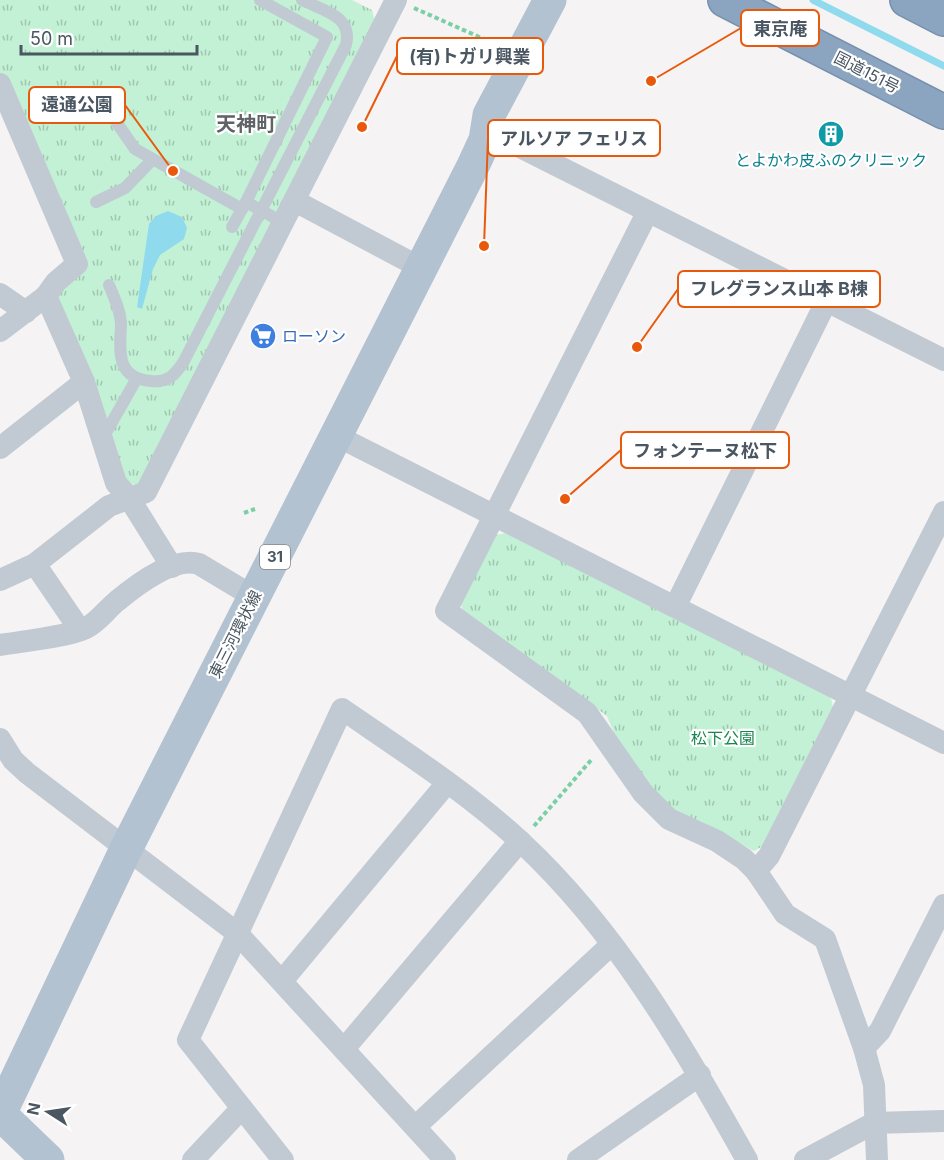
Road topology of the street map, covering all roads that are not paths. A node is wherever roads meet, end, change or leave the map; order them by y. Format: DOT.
graph roads {
  1 [pos="260,0"];
  2 [pos="302,0"];
  3 [pos="550,0"];
  4 [pos="725,0"];
  5 [pos="401,2"];
  6 [pos="0,84"];
  7 [pos="56,108"];
  8 [pos="944,112"];
  9 [pos="283,126"];
  10 [pos="486,130"];
  11 [pos="299,136"];
  12 [pos="152,160"];
  13 [pos="295,201"];
  14 [pos="96,202"];
  15 [pos="244,205"];
  16 [pos="261,210"];
  17 [pos="647,213"];
  18 [pos="284,223"];
  19 [pos="232,227"];
  20 [pos="421,268"];
  21 [pos="109,285"];
  22 [pos="0,294"];
  23 [pos="46,296"];
  24 [pos="826,303"];
  25 [pos="26,312"];
  26 [pos="186,324"];
  27 [pos="0,331"];
  28 [pos="199,331"];
  29 [pos="944,360"];
  30 [pos="137,378"];
  31 [pos="84,382"];
  32 [pos="337,436"];
  33 [pos="102,438"];
  34 [pos="0,448"];
  35 [pos="129,498"];
  36 [pos="944,512"];
  37 [pos="493,516"];
  38 [pos="35,564"];
  39 [pos="172,567"];
  40 [pos="0,580"];
  41 [pos="254,597"];
  42 [pos="676,605"];
  43 [pos="80,630"];
  44 [pos="0,645"];
  45 [pos="851,698"];
  46 [pos="0,739"];
  47 [pos="944,743"];
  48 [pos="6,766"];
  49 [pos="447,783"];
  50 [pos="520,842"];
  51 [pos="126,849"];
  52 [pos="756,871"];
  53 [pos="944,905"];
  54 [pos="237,933"];
  55 [pos="612,944"];
  56 [pos="282,981"];
  57 [pos="344,1048"];
  58 [pos="864,1048"];
  59 [pos="699,1075"];
  60 [pos="241,1109"];
  61 [pos="0,1114"];
  62 [pos="944,1121"];
  63 [pos="874,1123"];
  64 [pos="415,1127"];
  65 [pos="48,1160"];
  66 [pos="193,1160"];
  67 [pos="283,1160"];
  68 [pos="445,1160"];
  69 [pos="578,1160"];
  70 [pos="747,1160"];
  71 [pos="805,1160"];
  72 [pos="877,1160"];
  1 -- 9 [label="lane"];
  2 -- 11 [label="lane"];
  3 -- 10 [label="main road, 東三河環状線 / 31"];
  4 -- 8 [label="highway, 国道151号"];
  5 -- 13 [label="street"];
  6 -- 23 [label="street"];
  7 -- 12 [label="lane"];
  9 -- 11 [label="lane"];
  9 -- 15 [label="lane"];
  10 -- 17 [label="street"];
  10 -- 20 [label="main road, 東三河環状線 / 31"];
  11 -- 16 [label="lane"];
  12 -- 14 [label="lane"];
  12 -- 15 [label="lane"];
  13 -- 18 [label="street"];
  13 -- 20 [label="street"];
  15 -- 16 [label="lane"];
  15 -- 19 [label="lane"];
  16 -- 18 [label="lane"];
  16 -- 28 [label="lane"];
  17 -- 24 [label="street"];
  17 -- 37 [label="street"];
  18 -- 35 [label="street"];
  20 -- 32 [label="main road, 東三河環状線 / 31"];
  21 -- 30 [label="lane"];
  22 -- 25 [label="street"];
  23 -- 25 [label="street"];
  23 -- 31 [label="street"];
  24 -- 29 [label="street"];
  24 -- 42 [label="street"];
  25 -- 27 [label="street"];
  26 -- 28 [label="lane"];
  28 -- 30 [label="lane"];
  30 -- 33 [label="lane"];
  31 -- 33 [label="street"];
  31 -- 34 [label="street"];
  32 -- 37 [label="street"];
  32 -- 41 [label="main road, 東三河環状線 / 31"];
  33 -- 35 [label="street"];
  35 -- 38 [label="street"];
  35 -- 39 [label="street"];
  36 -- 45 [label="street"];
  37 -- 42 [label="street"];
  37 -- 52 [label="street"];
  38 -- 40 [label="street"];
  38 -- 43 [label="street"];
  39 -- 41 [label="street"];
  39 -- 43 [label="street"];
  41 -- 51 [label="main road, 東三河環状線 / 31"];
  42 -- 45 [label="street"];
  43 -- 44 [label="street"];
  45 -- 47 [label="street"];
  45 -- 52 [label="street"];
  46 -- 48 [label="street"];
  48 -- 51 [label="street"];
  49 -- 50 [label="street"];
  49 -- 54 [label="street"];
  49 -- 56 [label="street"];
  50 -- 55 [label="street"];
  50 -- 57 [label="street"];
  51 -- 54 [label="street"];
  51 -- 61 [label="main road, 東三河環状線 / 31"];
  52 -- 58 [label="street"];
  53 -- 58 [label="street"];
  54 -- 56 [label="street"];
  54 -- 60 [label="street"];
  55 -- 59 [label="street"];
  55 -- 64 [label="street"];
  56 -- 57 [label="street"];
  57 -- 64 [label="street"];
  58 -- 63 [label="street"];
  59 -- 69 [label="street"];
  59 -- 70 [label="street"];
  60 -- 66 [label="street"];
  60 -- 67 [label="street"];
  61 -- 65 [label="main road, 東三河環状線 / 31"];
  62 -- 63 [label="street"];
  63 -- 71 [label="street"];
  63 -- 72 [label="street"];
  64 -- 68 [label="street"];
}
